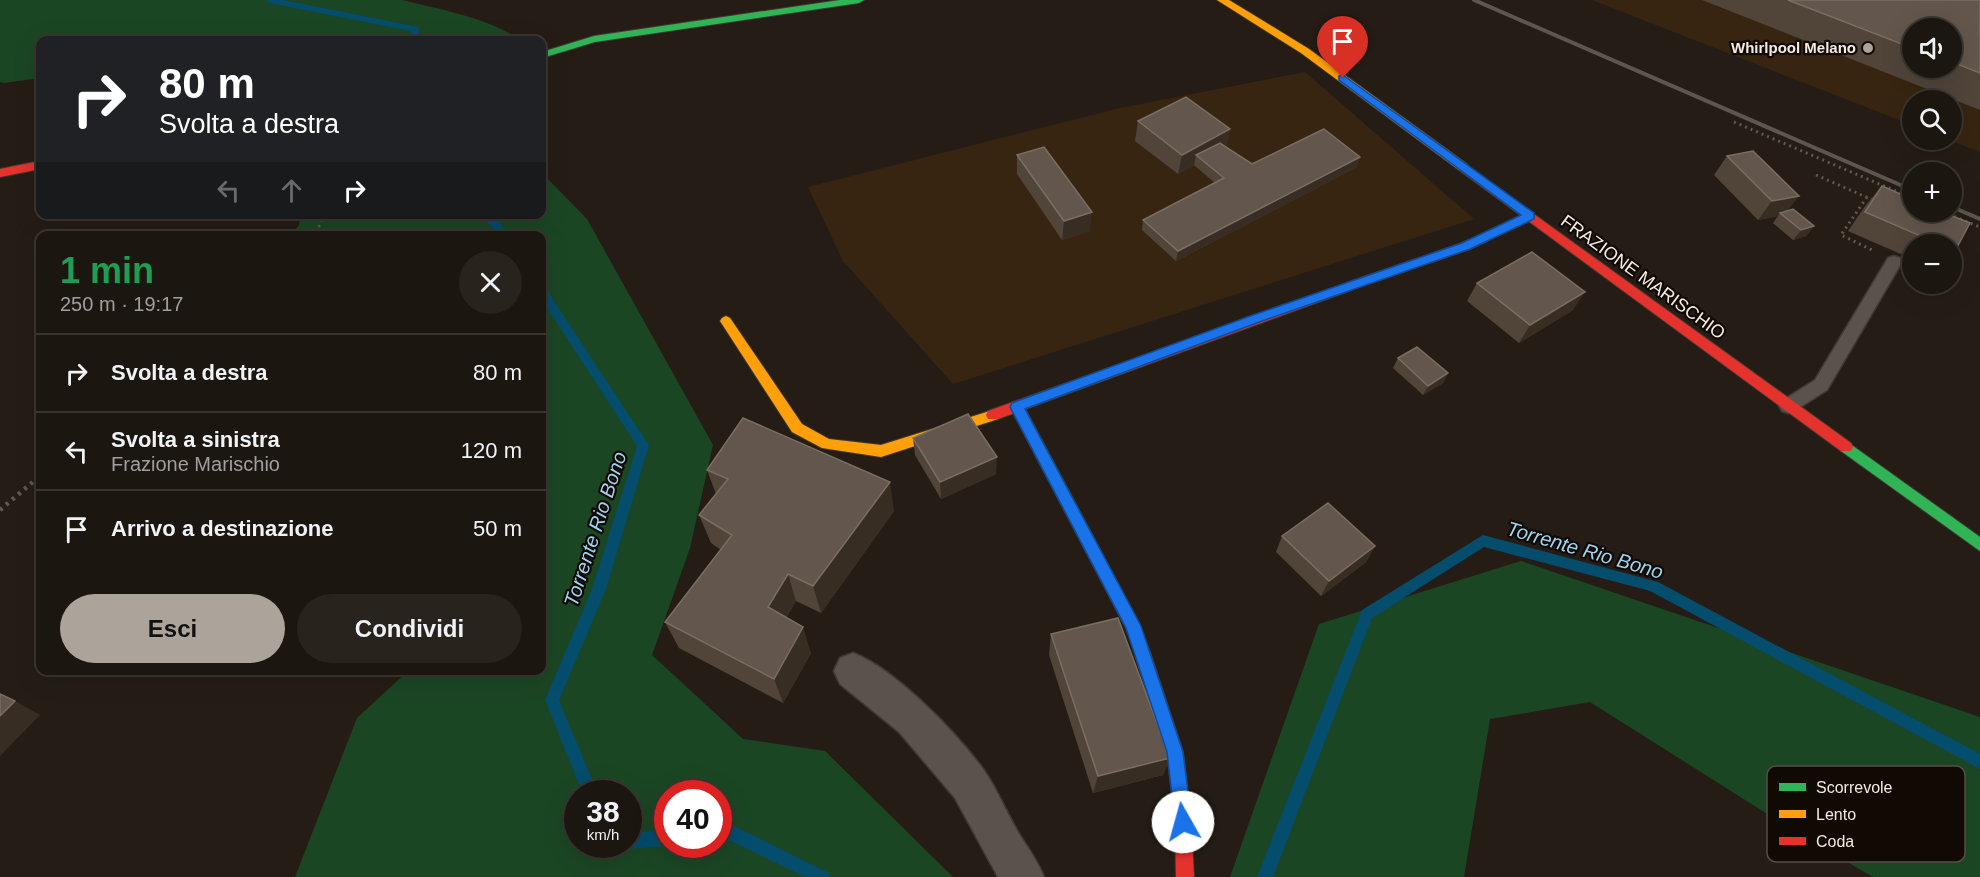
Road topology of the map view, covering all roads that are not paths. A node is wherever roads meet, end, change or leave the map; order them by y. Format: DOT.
graph roads {
  1 [pos="859,0"];
  2 [pos="1222,0"];
  3 [pos="546,54"];
  4 [pos="36,166"];
  5 [pos="0,173"];
  6 [pos="1530,216"];
  7 [pos="1894,262"];
  8 [pos="726,321"];
  9 [pos="1788,406"];
  10 [pos="1017,407"];
  11 [pos="1980,545"];
  12 [pos="853,671"];
  13 [pos="1023,877"];
  14 [pos="1185,877"];
  1 -- 3 [label="street"];
  2 -- 6 [label="street, FRAZIONE MARISCHIO"];
  4 -- 5 [label="street"];
  6 -- 9 [label="street, FRAZIONE MARISCHIO"];
  6 -- 10 [label="street"];
  7 -- 9 [label="lane"];
  8 -- 10 [label="street"];
  9 -- 11 [label="street, FRAZIONE MARISCHIO"];
  10 -- 14 [label="street"];
  12 -- 13 [label="street"];
}
